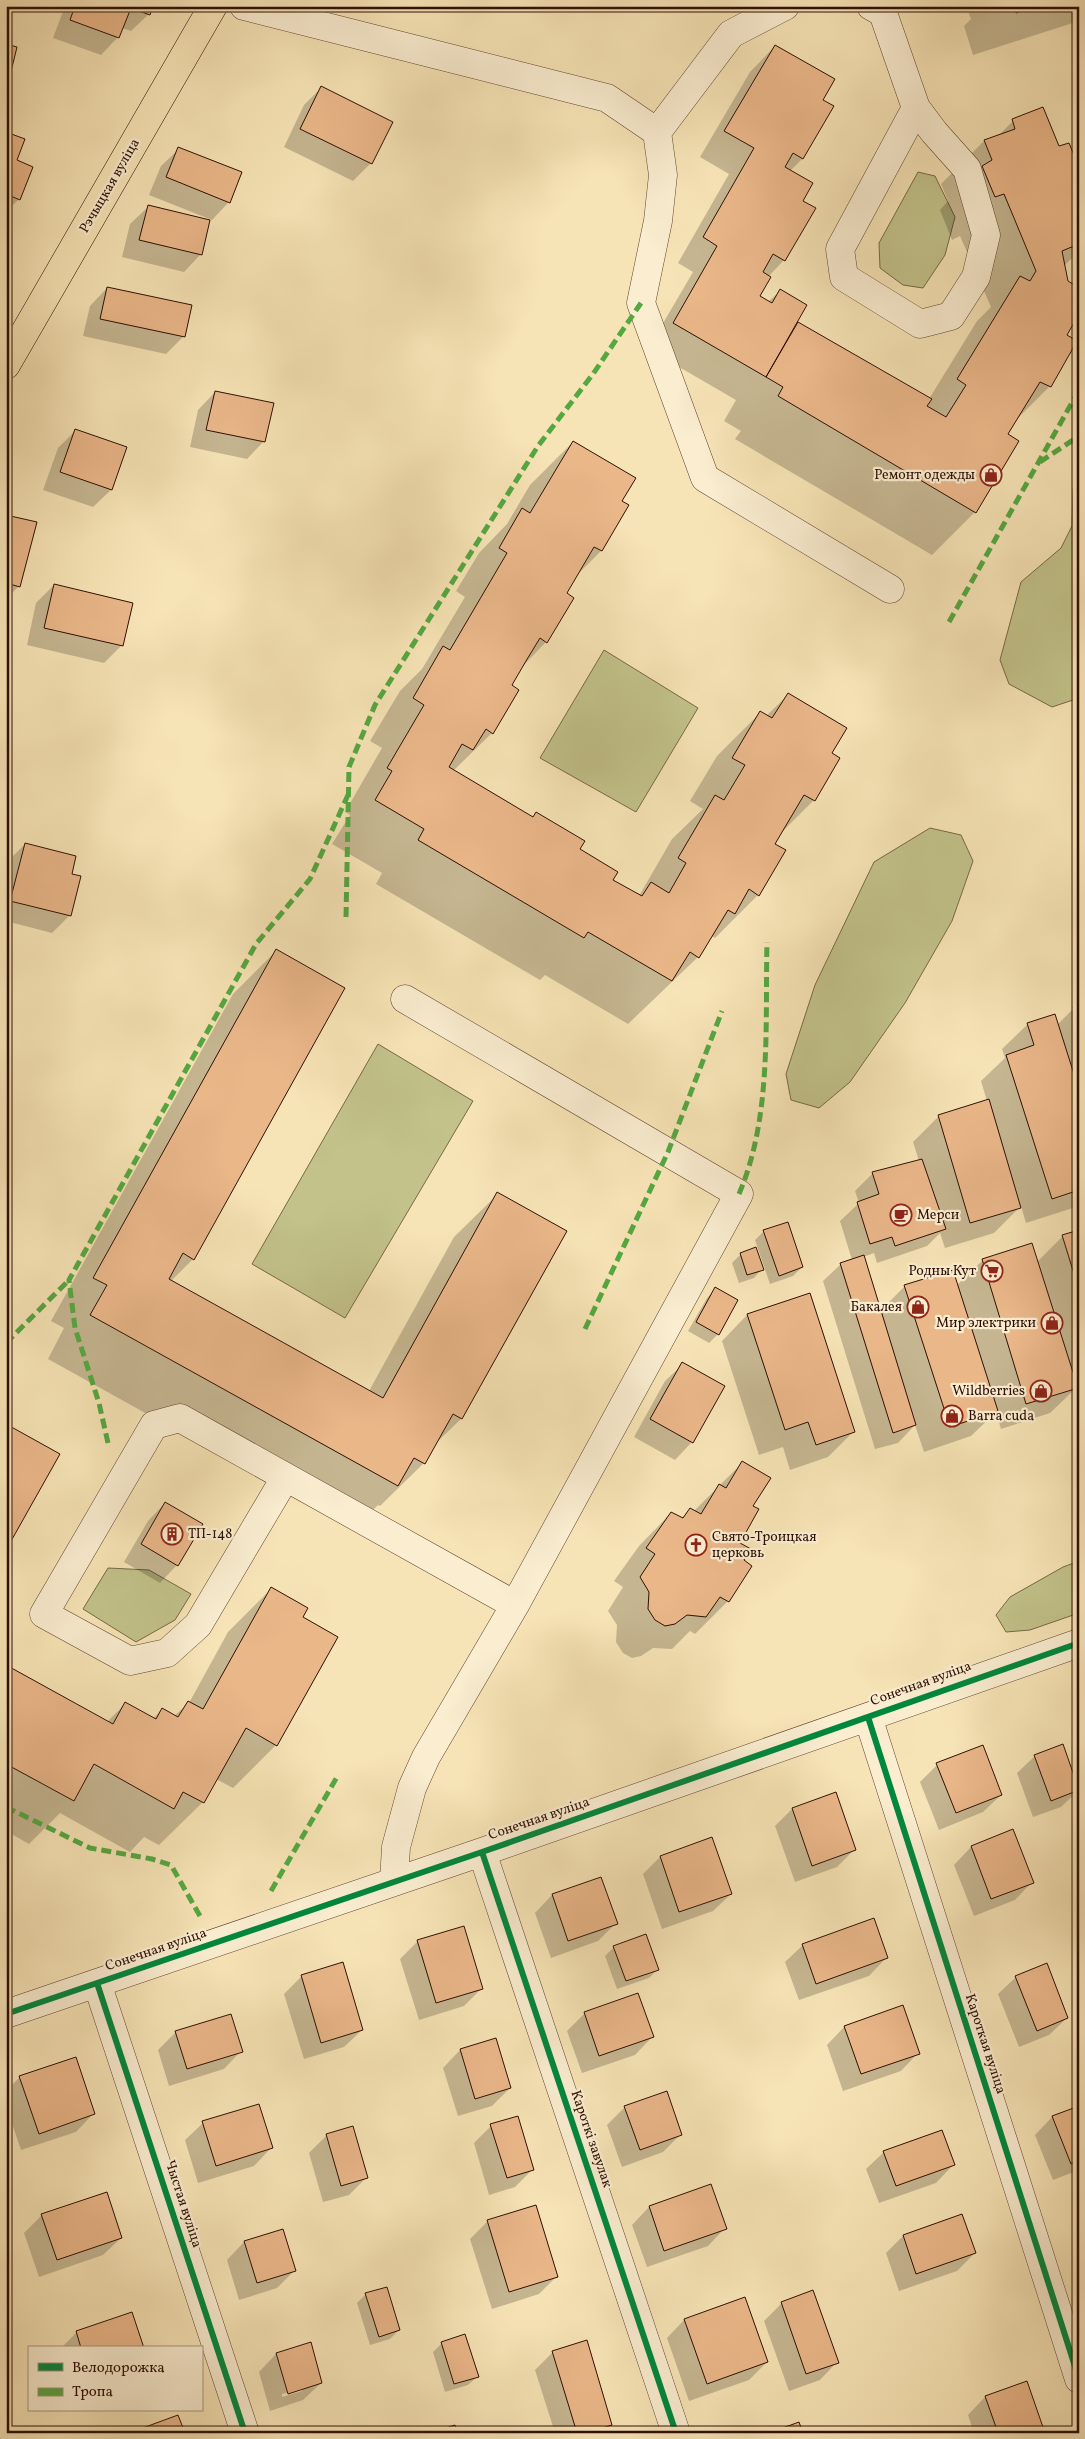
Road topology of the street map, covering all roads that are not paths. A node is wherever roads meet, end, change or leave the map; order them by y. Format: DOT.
graph roads {
  1 [pos="213,6"];
  2 [pos="244,6"];
  3 [pos="785,6"];
  4 [pos="871,6"];
  5 [pos="916,108"];
  6 [pos="657,132"];
  7 [pos="6,365"];
  8 [pos="890,589"];
  9 [pos="404,998"];
  10 [pos="286,1478"];
  11 [pos="515,1605"];
  12 [pos="1079,1643"];
  13 [pos="868,1717"];
  14 [pos="482,1852"];
  15 [pos="394,1881"];
  16 [pos="97,1983"];
  17 [pos="6,2014"];
  18 [pos="1079,2379"];
  19 [pos="245,2433"];
  20 [pos="676,2433"];
  1 -- 7 [label="main road, Рэчыцкая вуліца"];
  2 -- 6 [label="street"];
  3 -- 6 [label="street"];
  4 -- 5 [label="street"];
  5 -- 5 [label="street"];
  6 -- 8 [label="street"];
  9 -- 11 [label="street"];
  10 -- 10 [label="street"];
  10 -- 11 [label="street"];
  11 -- 15 [label="street"];
  12 -- 13 [label="street, Сонечная вуліца"];
  13 -- 14 [label="street, Сонечная вуліца"];
  13 -- 18 [label="street, Кароткая вуліца"];
  14 -- 15 [label="street, Сонечная вуліца"];
  14 -- 20 [label="street, Кароткі завулак"];
  15 -- 16 [label="street, Сонечная вуліца"];
  16 -- 17 [label="street, Сонечная вуліца"];
  16 -- 19 [label="street, Чыстая вуліца"];
}
